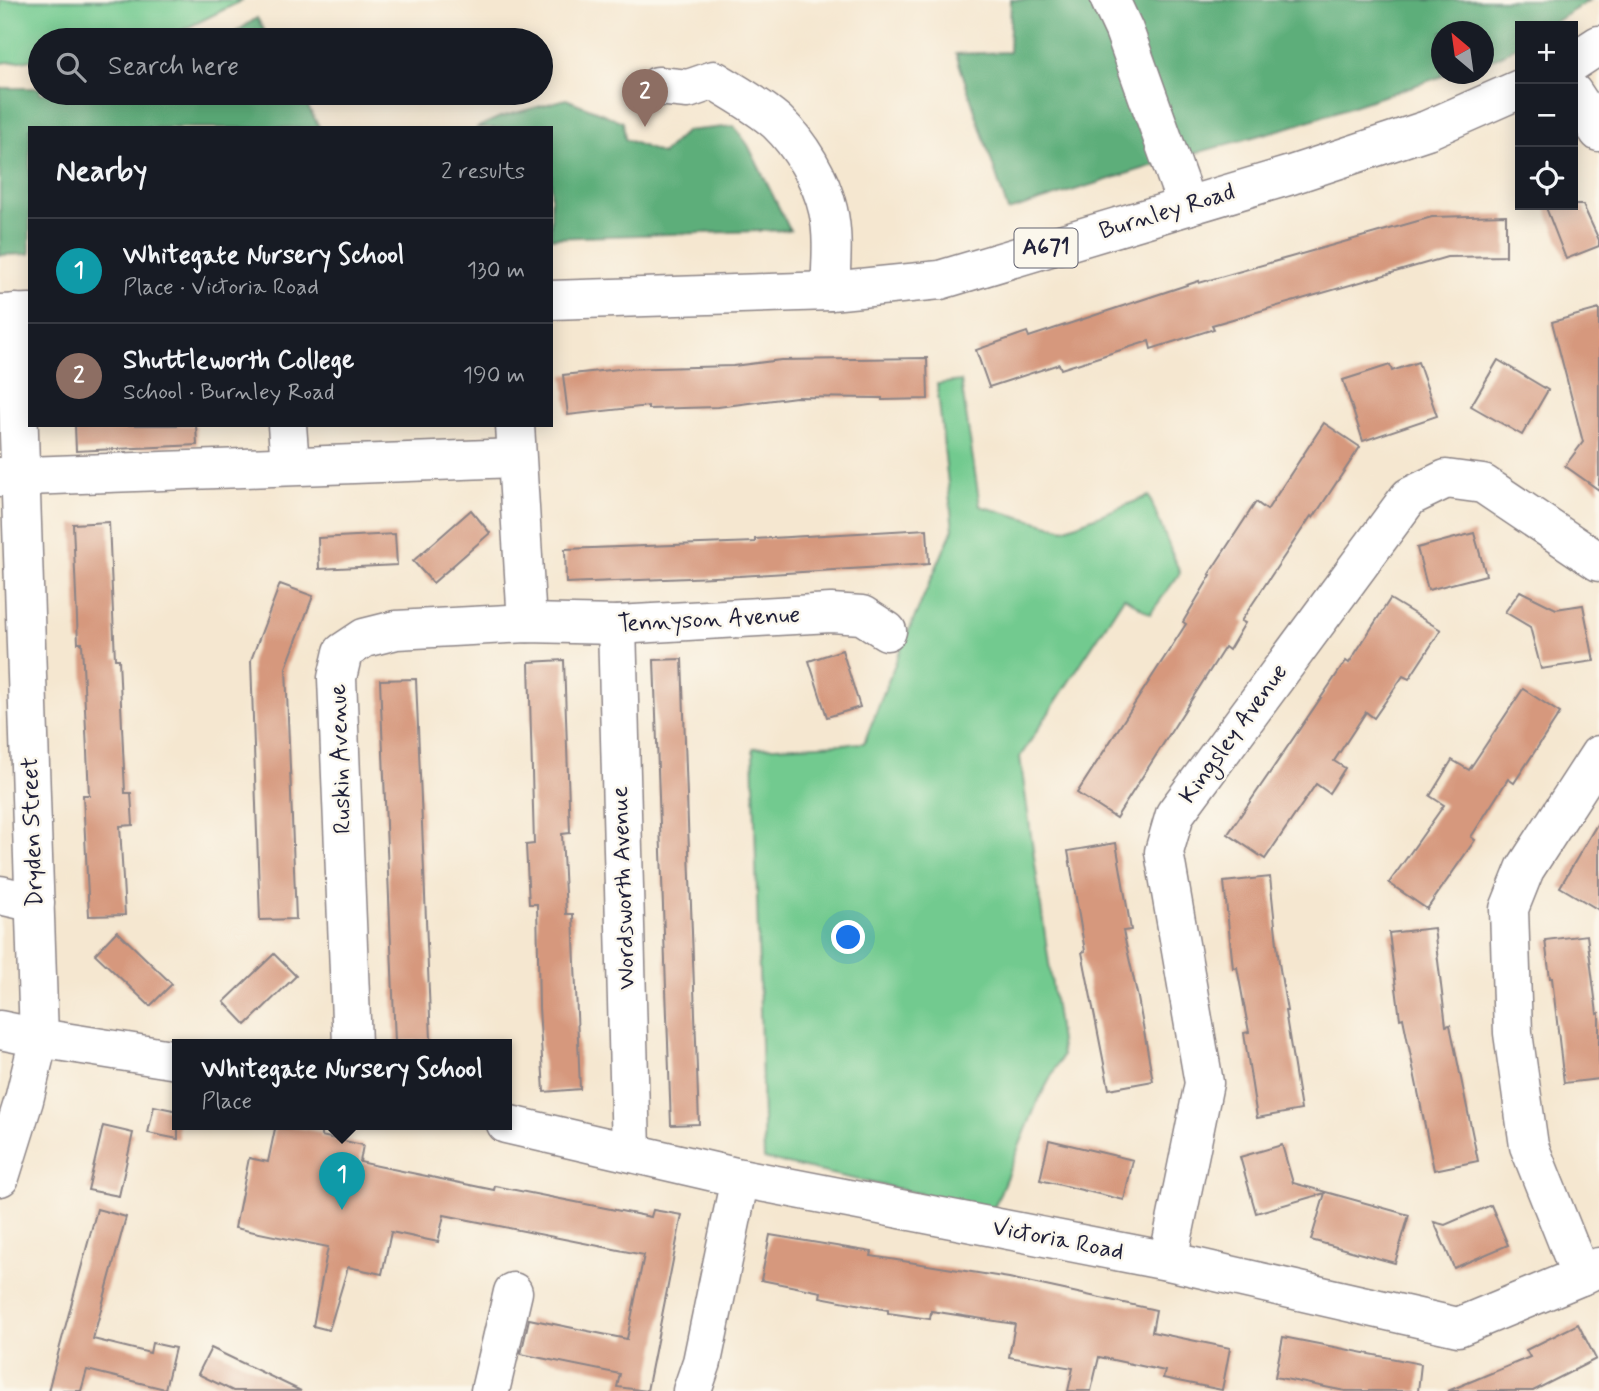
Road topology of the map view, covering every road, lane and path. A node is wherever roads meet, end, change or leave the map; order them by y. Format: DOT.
graph roads {
  1 [pos="1110,0"];
  2 [pos="1599,45"];
  3 [pos="1578,59"];
  4 [pos="658,86"];
  5 [pos="1515,91"];
  6 [pos="1578,100"];
  7 [pos="1599,132"];
  8 [pos="1187,206"];
  9 [pos="830,291"];
  10 [pos="553,300"];
  11 [pos="15,313"];
  12 [pos="287,427"];
  13 [pos="515,442"];
  14 [pos="289,465"];
  15 [pos="11,476"];
  16 [pos="1599,562"];
  17 [pos="527,623"];
  18 [pos="617,625"];
  19 [pos="887,631"];
  20 [pos="14,707"];
  21 [pos="1599,755"];
  22 [pos="18,899"];
  23 [pos="0,1030"];
  24 [pos="39,1038"];
  25 [pos="352,1039"];
  26 [pos="172,1059"];
  27 [pos="512,1125"];
  28 [pos="631,1152"];
  29 [pos="0,1177"];
  30 [pos="740,1178"];
  31 [pos="1168,1261"];
  32 [pos="1590,1272"];
  33 [pos="513,1292"];
  34 [pos="490,1391"];
  35 [pos="692,1391"];
  1 -- 8 [label="street"];
  2 -- 3 [label="street"];
  4 -- 9 [label="street"];
  5 -- 8 [label="street, Burnley Road / A671"];
  6 -- 7 [label="street"];
  8 -- 9 [label="street, Burnley Road / A671"];
  9 -- 10 [label="street, Burnley Road / A671"];
  11 -- 15 [label="street, Dryden Street"];
  12 -- 14 [label="street"];
  13 -- 14 [label="street"];
  13 -- 17 [label="street"];
  14 -- 15 [label="street"];
  15 -- 20 [label="street, Dryden Street"];
  16 -- 31 [label="street, Kingsley Avenue"];
  17 -- 18 [label="street, Tennyson Avenue"];
  17 -- 25 [label="street, Ruskin Avenue"];
  18 -- 19 [label="street, Tennyson Avenue"];
  18 -- 28 [label="street, Wordsworth Avenue"];
  20 -- 22 [label="street, Dryden Street"];
  21 -- 32 [label="street"];
  22 -- 24 [label="street, Dryden Street"];
  23 -- 24 [label="street"];
  24 -- 26 [label="street"];
  24 -- 29 [label="street, Dryden Street"];
  27 -- 28 [label="street, Victoria Road"];
  28 -- 30 [label="street, Victoria Road"];
  30 -- 31 [label="street, Victoria Road"];
  30 -- 35 [label="street"];
  31 -- 32 [label="street, Victoria Road"];
  33 -- 34 [label="street"];
}
